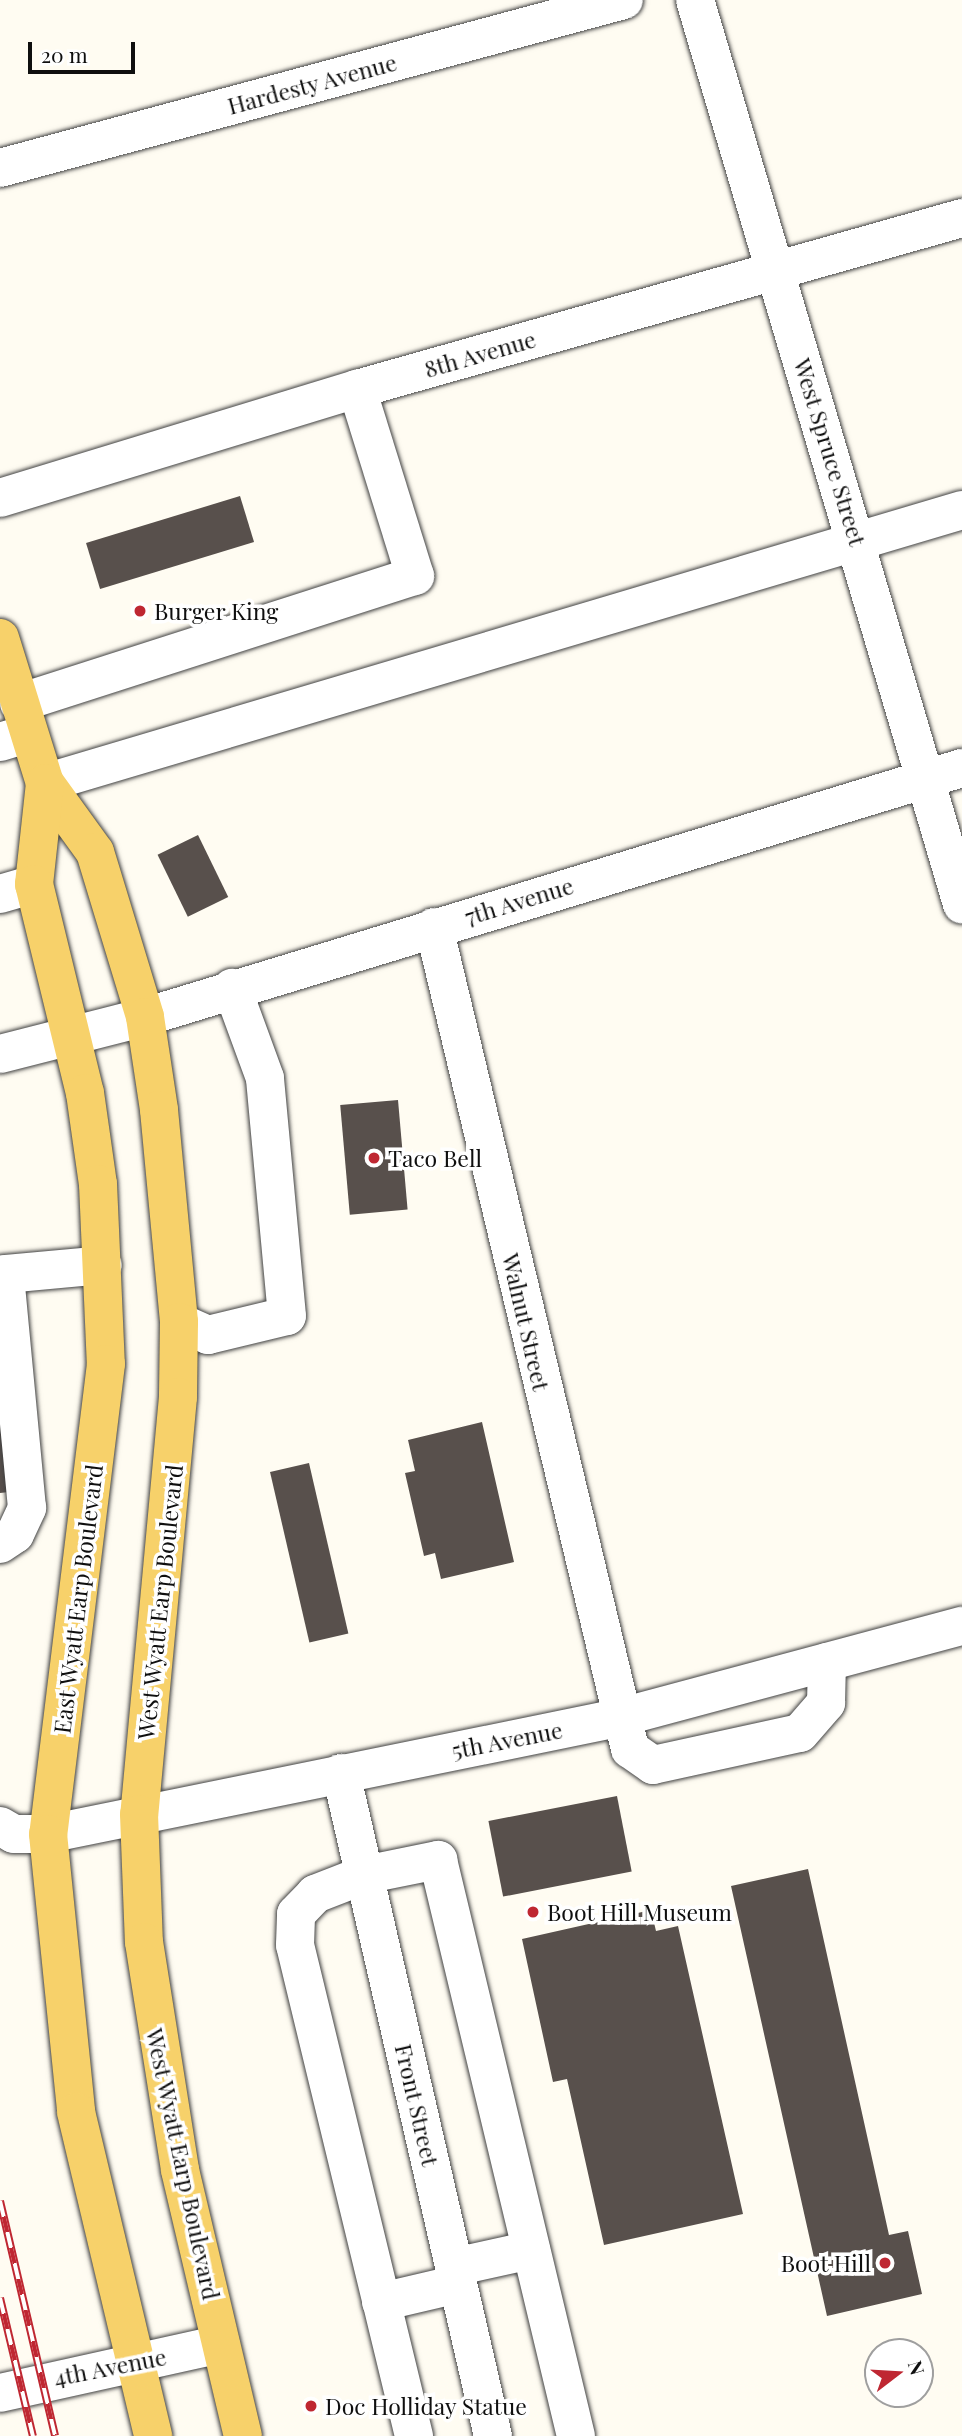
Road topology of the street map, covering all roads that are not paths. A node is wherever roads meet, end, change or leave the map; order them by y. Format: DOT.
graph roads {
  1 [pos="624,0"];
  2 [pos="695,0"];
  3 [pos="0,168"];
  4 [pos="962,218"];
  5 [pos="775,269"];
  6 [pos="357,389"];
  7 [pos="0,498"];
  8 [pos="962,510"];
  9 [pos="858,542"];
  10 [pos="0,638"];
  11 [pos="16,726"];
  12 [pos="944,774"];
  13 [pos="45,783"];
  14 [pos="17,889"];
  15 [pos="962,904"];
  16 [pos="434,927"];
  17 [pos="232,988"];
  18 [pos="145,1017"];
  19 [pos="75,1033"];
  20 [pos="0,1054"];
  21 [pos="103,1265"];
  22 [pos="179,1322"];
  23 [pos="106,1364"];
  24 [pos="0,1544"];
  25 [pos="962,1626"];
  26 [pos="827,1662"];
  27 [pos="618,1718"];
  28 [pos="341,1773"];
  29 [pos="139,1814"];
  30 [pos="0,1826"];
  31 [pos="48,1834"];
  32 [pos="364,1875"];
  33 [pos="531,2250"];
  34 [pos="456,2276"];
  35 [pos="381,2302"];
  36 [pos="221,2344"];
  37 [pos="136,2362"];
  38 [pos="0,2393"];
  39 [pos="153,2436"];
  40 [pos="243,2436"];
  41 [pos="414,2436"];
  42 [pos="493,2436"];
  43 [pos="576,2436"];
  1 -- 3 [label="street, Hardesty Avenue"];
  2 -- 5 [label="street, West Spruce Street"];
  4 -- 5 [label="street, 8th Avenue"];
  5 -- 6 [label="street, 8th Avenue"];
  5 -- 9 [label="street, West Spruce Street"];
  6 -- 7 [label="street, 8th Avenue"];
  6 -- 11 [label="street"];
  8 -- 9 [label="street"];
  9 -- 12 [label="street, West Spruce Street"];
  9 -- 13 [label="street"];
  10 -- 11 [label="main road, West Wyatt Earp Boulevard"];
  11 -- 13 [label="main road, West Wyatt Earp Boulevard"];
  12 -- 15 [label="street, West Spruce Street"];
  12 -- 16 [label="street, 7th Avenue"];
  13 -- 14 [label="main road, West Wyatt Earp Boulevard"];
  13 -- 18 [label="main road, West Wyatt Earp Boulevard"];
  14 -- 19 [label="main road, West Wyatt Earp Boulevard"];
  16 -- 17 [label="street, 7th Avenue"];
  16 -- 27 [label="street, Walnut Street"];
  17 -- 18 [label="street, 7th Avenue"];
  17 -- 22 [label="street"];
  18 -- 19 [label="street, 7th Avenue"];
  18 -- 22 [label="main road, West Wyatt Earp Boulevard"];
  19 -- 20 [label="street, 7th Avenue"];
  19 -- 21 [label="main road, West Wyatt Earp Boulevard"];
  21 -- 23 [label="main road, West Wyatt Earp Boulevard"];
  21 -- 24 [label="street"];
  22 -- 29 [label="main road, West Wyatt Earp Boulevard"];
  23 -- 31 [label="main road, East Wyatt Earp Boulevard"];
  25 -- 26 [label="street, 5th Avenue"];
  26 -- 27 [label="street, 5th Avenue"];
  26 -- 27 [label="street, Walnut Street"];
  27 -- 28 [label="street, 5th Avenue"];
  28 -- 29 [label="street, 5th Avenue"];
  28 -- 32 [label="street, Front Street"];
  29 -- 31 [label="street, 5th Avenue"];
  29 -- 36 [label="main road, West Wyatt Earp Boulevard"];
  30 -- 31 [label="street, 5th Avenue"];
  31 -- 37 [label="main road"];
  32 -- 33 [label="street"];
  32 -- 34 [label="street, Front Street"];
  32 -- 35 [label="street"];
  33 -- 34 [label="street"];
  33 -- 43 [label="street"];
  34 -- 35 [label="street"];
  34 -- 42 [label="street, Front Street"];
  35 -- 41 [label="street"];
  36 -- 37 [label="street, 4th Avenue"];
  36 -- 40 [label="main road, West Wyatt Earp Boulevard"];
  37 -- 38 [label="street, 4th Avenue"];
  37 -- 39 [label="main road"];
}
